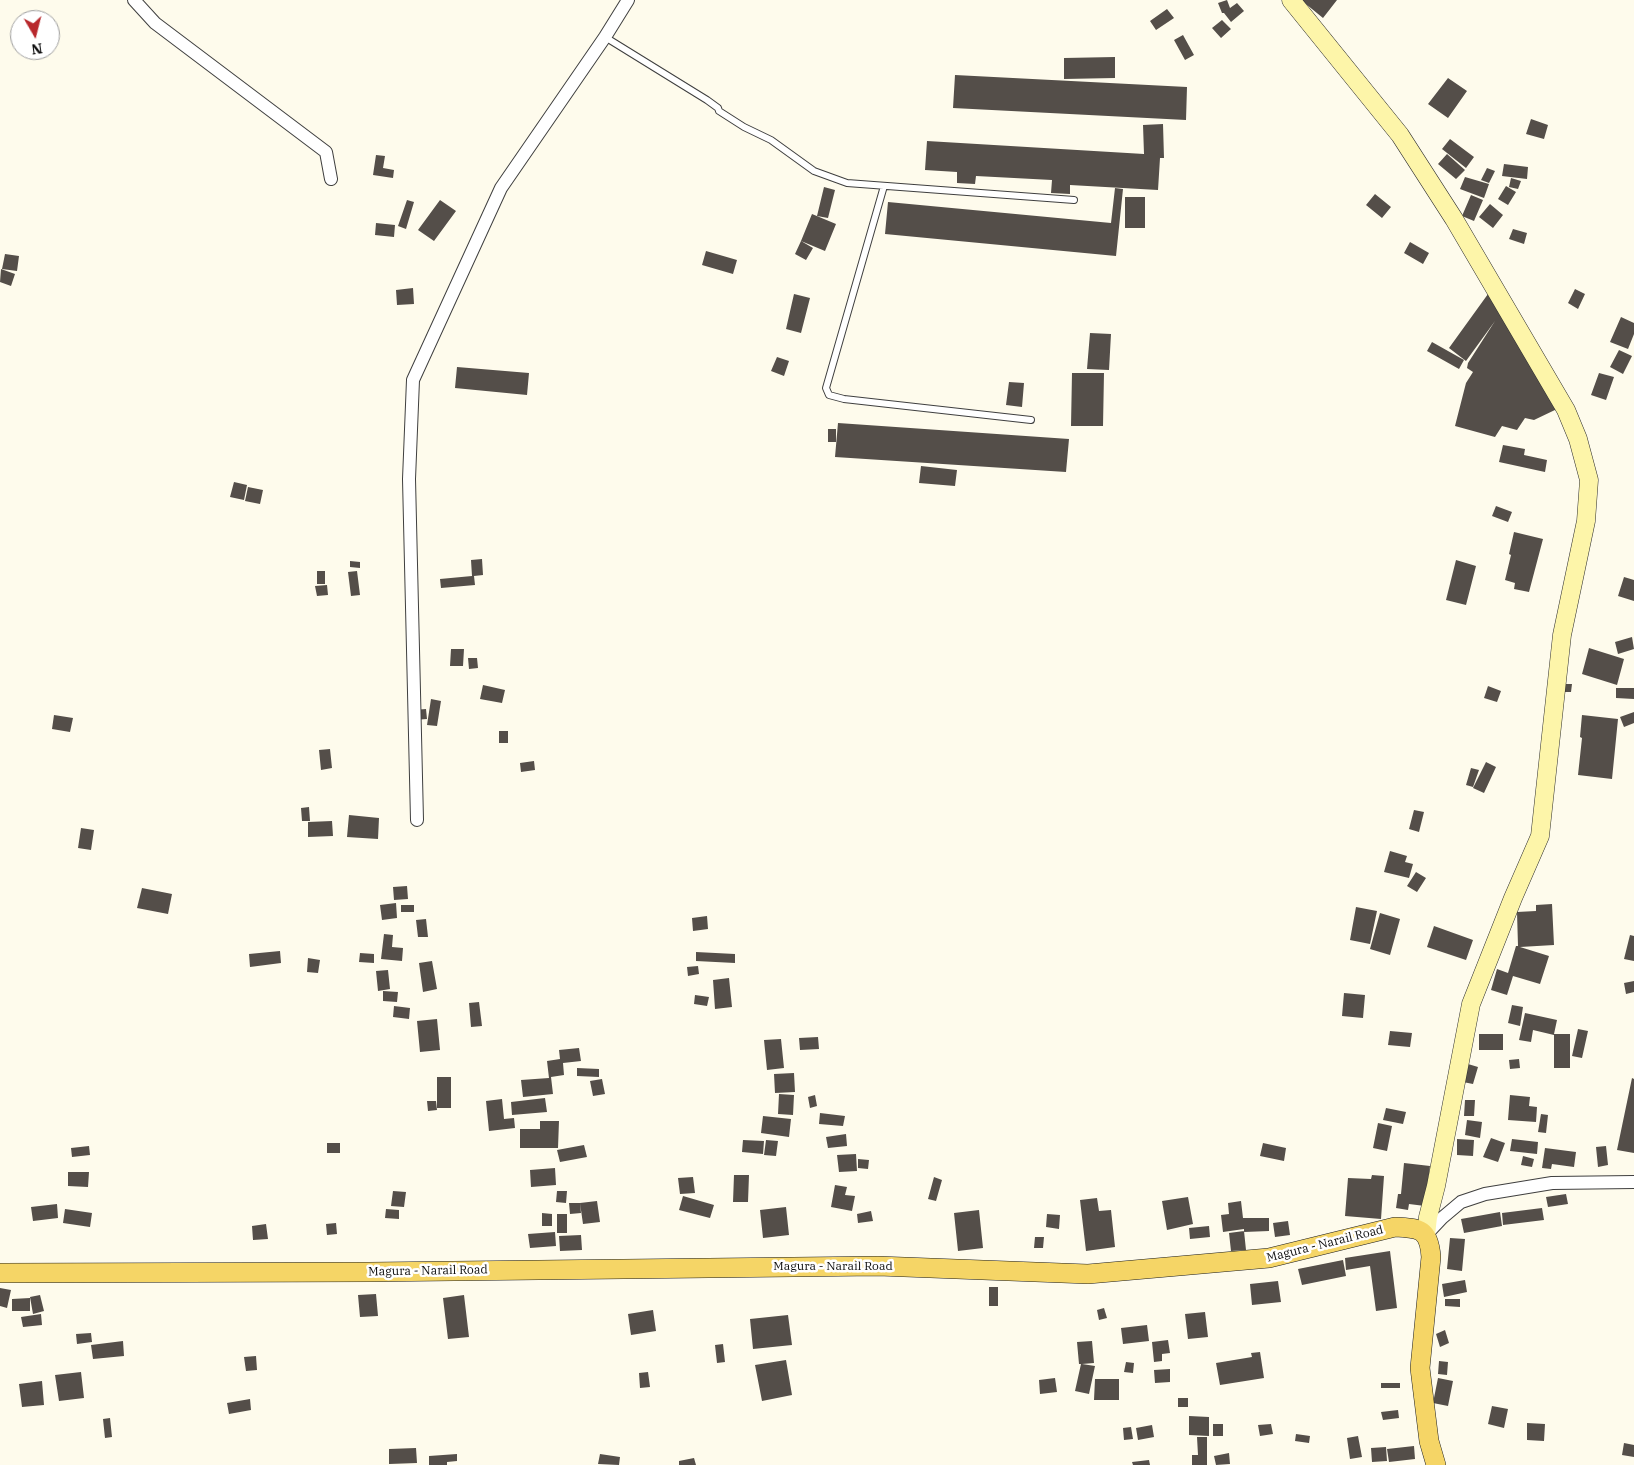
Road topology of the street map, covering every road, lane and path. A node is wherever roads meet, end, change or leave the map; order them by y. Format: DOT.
graph roads {
  1 [pos="134,0"];
  2 [pos="628,0"];
  3 [pos="1291,0"];
  4 [pos="605,36"];
  5 [pos="331,178"];
  6 [pos="884,186"];
  7 [pos="1074,200"];
  8 [pos="1031,420"];
  9 [pos="417,820"];
  10 [pos="1634,1182"];
  11 [pos="1426,1235"];
  12 [pos="0,1273"];
  13 [pos="1436,1465"];
  1 -- 5 [label="street"];
  2 -- 4 [label="street"];
  3 -- 11 [label="street"];
  4 -- 6 [label="lane"];
  4 -- 9 [label="street"];
  6 -- 7 [label="lane"];
  6 -- 8 [label="lane"];
  10 -- 11 [label="street"];
  11 -- 12 [label="main road, Magura - Narail Road"];
  11 -- 13 [label="main road"];
}
